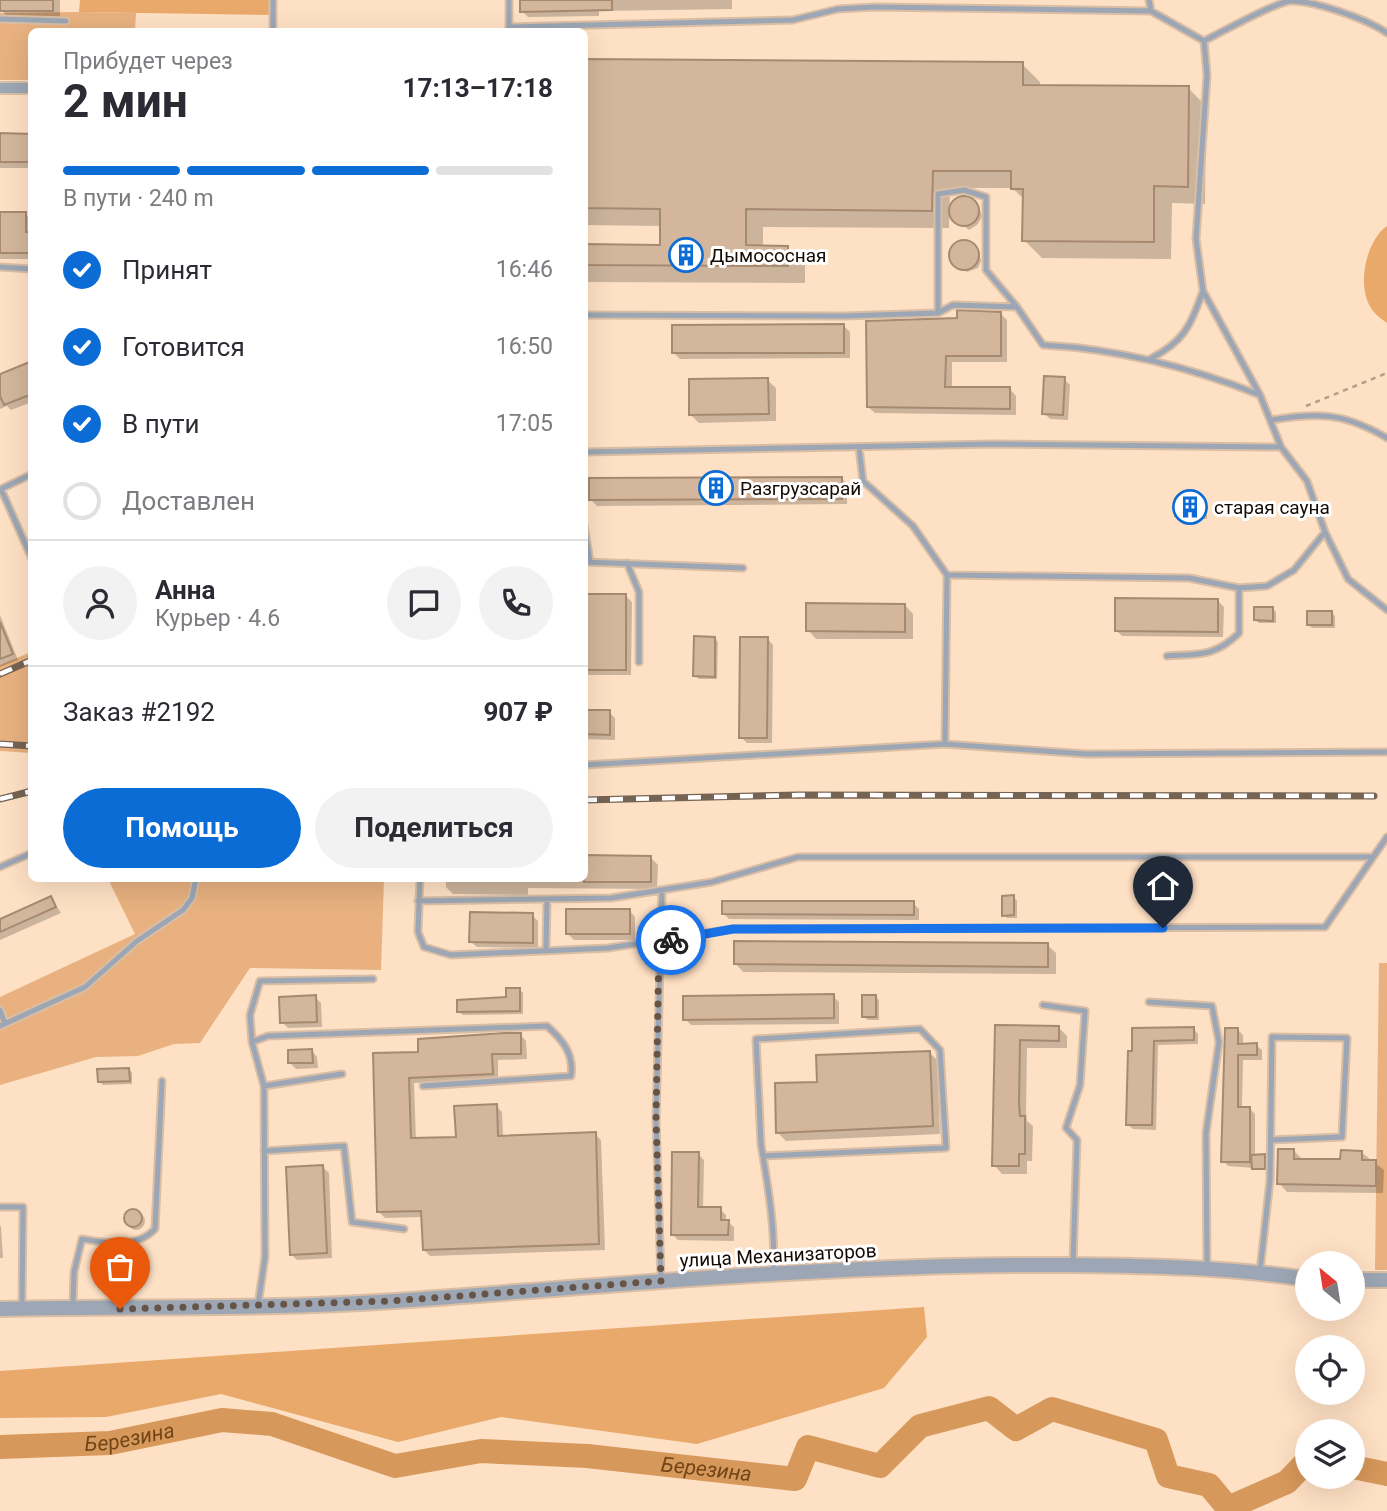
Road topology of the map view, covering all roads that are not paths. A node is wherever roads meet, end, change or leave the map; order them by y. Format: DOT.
graph roads {
  1 [pos="273,0"];
  2 [pos="509,0"];
  3 [pos="1149,0"];
  4 [pos="1151,11"];
  5 [pos="0,19"];
  6 [pos="65,21"];
  7 [pos="273,28"];
  8 [pos="510,28"];
  9 [pos="541,28"];
  10 [pos="1387,33"];
  11 [pos="1204,41"];
  12 [pos="28,88"];
  13 [pos="0,89"];
  14 [pos="0,267"];
  15 [pos="28,269"];
  16 [pos="1203,291"];
  17 [pos="1017,307"];
  18 [pos="938,313"];
  19 [pos="588,316"];
  20 [pos="1150,359"];
  21 [pos="1259,395"];
  22 [pos="1271,420"];
  23 [pos="1387,438"];
  24 [pos="859,447"];
  25 [pos="1281,447"];
  26 [pos="588,452"];
  27 [pos="28,476"];
  28 [pos="1325,532"];
  29 [pos="28,550"];
  30 [pos="588,562"];
  31 [pos="627,563"];
  32 [pos="743,568"];
  33 [pos="947,575"];
  34 [pos="1238,588"];
  35 [pos="1387,610"];
  36 [pos="1167,656"];
  37 [pos="639,662"];
  38 [pos="945,744"];
  39 [pos="1387,752"];
  40 [pos="588,765"];
  41 [pos="1387,837"];
  42 [pos="28,855"];
  43 [pos="1372,858"];
  44 [pos="0,867"];
  45 [pos="195,882"];
  46 [pos="420,882"];
  47 [pos="662,890"];
  48 [pos="547,899"];
  49 [pos="418,901"];
  50 [pos="659,942"];
  51 [pos="546,951"];
  52 [pos="373,979"];
  53 [pos="1149,1002"];
  54 [pos="1043,1005"];
  55 [pos="0,1010"];
  56 [pos="2,1025"];
  57 [pos="252,1042"];
  58 [pos="342,1074"];
  59 [pos="162,1081"];
  60 [pos="264,1086"];
  61 [pos="423,1086"];
  62 [pos="1271,1140"];
  63 [pos="264,1151"];
  64 [pos="763,1156"];
  65 [pos="0,1207"];
  66 [pos="404,1229"];
  67 [pos="1072,1265"];
  68 [pos="1207,1266"];
  69 [pos="1260,1272"];
  70 [pos="774,1273"];
  71 [pos="1295,1277"];
  72 [pos="1365,1280"];
  73 [pos="1387,1280"];
  74 [pos="661,1281"];
  75 [pos="258,1306"];
  76 [pos="22,1308"];
  77 [pos="73,1308"];
  78 [pos="0,1309"];
  1 -- 7 [label="lane"];
  2 -- 8 [label="lane"];
  3 -- 4 [label="lane"];
  4 -- 9 [label="lane"];
  4 -- 11 [label="lane"];
  5 -- 6 [label="lane"];
  10 -- 11 [label="lane"];
  11 -- 16 [label="lane"];
  12 -- 13 [label="street"];
  14 -- 15 [label="lane"];
  16 -- 20 [label="lane"];
  16 -- 21 [label="lane"];
  17 -- 18 [label="lane"];
  17 -- 18 [label="lane"];
  17 -- 20 [label="lane"];
  18 -- 19 [label="lane"];
  20 -- 21 [label="lane"];
  21 -- 22 [label="lane"];
  22 -- 23 [label="lane"];
  22 -- 25 [label="lane"];
  24 -- 25 [label="lane"];
  24 -- 26 [label="lane"];
  24 -- 33 [label="lane"];
  25 -- 28 [label="lane"];
  27 -- 29 [label="lane"];
  28 -- 34 [label="lane"];
  28 -- 35 [label="lane"];
  30 -- 31 [label="lane"];
  31 -- 32 [label="lane"];
  31 -- 37 [label="lane"];
  33 -- 34 [label="lane"];
  33 -- 38 [label="lane"];
  34 -- 36 [label="lane"];
  38 -- 39 [label="lane"];
  38 -- 40 [label="lane"];
  41 -- 43 [label="lane"];
  42 -- 44 [label="lane"];
  43 -- 47 [label="lane"];
  43 -- 50 [label="lane"];
  45 -- 56 [label="lane"];
  46 -- 49 [label="lane"];
  47 -- 48 [label="lane"];
  47 -- 50 [label="lane"];
  48 -- 49 [label="lane"];
  48 -- 51 [label="lane"];
  49 -- 51 [label="lane"];
  50 -- 51 [label="lane"];
  50 -- 74 [label="lane"];
  52 -- 57 [label="lane"];
  53 -- 68 [label="lane"];
  54 -- 67 [label="lane"];
  55 -- 56 [label="lane"];
  57 -- 60 [label="lane"];
  57 -- 61 [label="lane"];
  58 -- 60 [label="lane"];
  59 -- 77 [label="lane"];
  60 -- 63 [label="lane"];
  62 -- 62 [label="lane"];
  62 -- 69 [label="lane"];
  63 -- 66 [label="lane"];
  63 -- 75 [label="lane"];
  64 -- 64 [label="lane"];
  64 -- 70 [label="lane"];
  65 -- 76 [label="lane"];
  67 -- 68 [label="street, улица Механизаторов"];
  67 -- 70 [label="street, улица Механизаторов"];
  68 -- 69 [label="street, улица Механизаторов"];
  69 -- 71 [label="street, улица Механизаторов"];
  70 -- 74 [label="street, улица Механизаторов"];
  72 -- 73 [label="street"];
  74 -- 75 [label="street, улица Механизаторов"];
  75 -- 77 [label="street, улица Механизаторов"];
  76 -- 77 [label="street, улица Механизаторов"];
  76 -- 78 [label="street, улица Механизаторов"];
}
